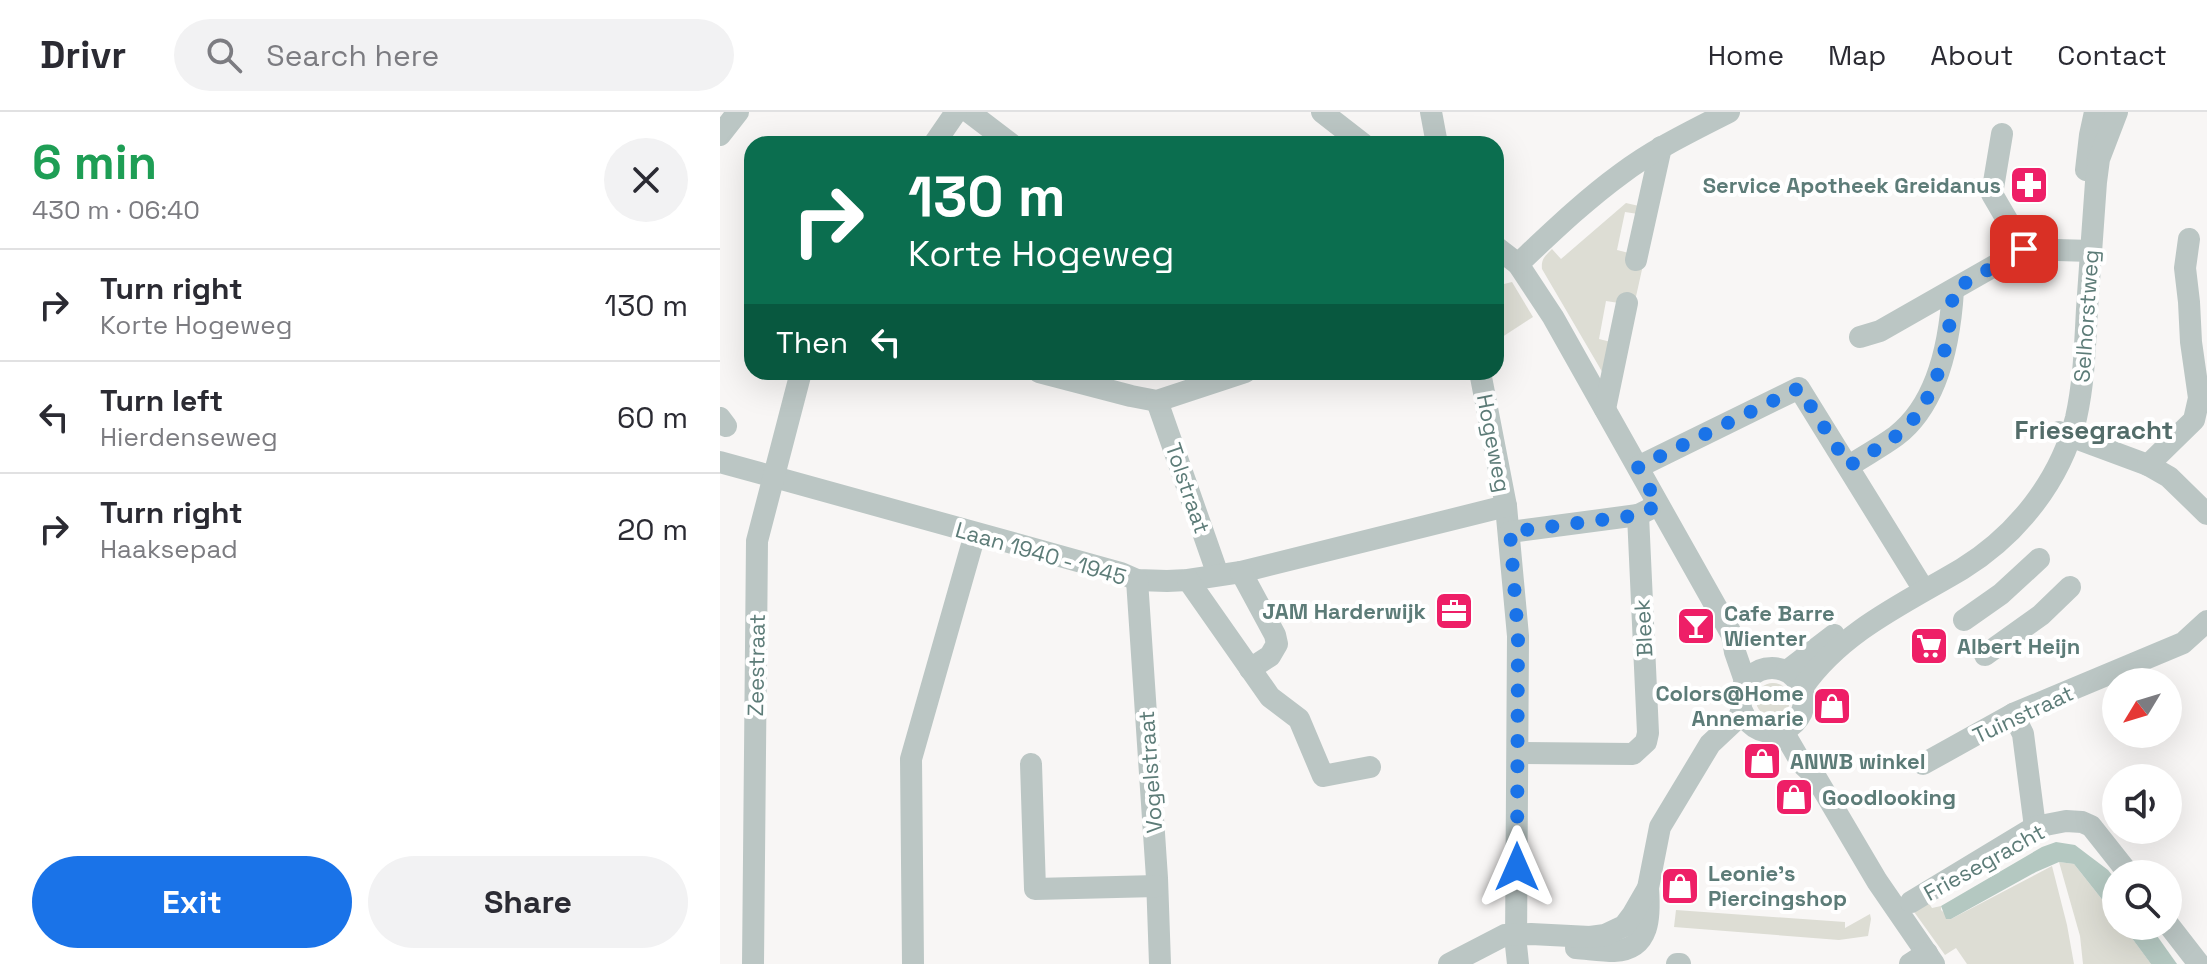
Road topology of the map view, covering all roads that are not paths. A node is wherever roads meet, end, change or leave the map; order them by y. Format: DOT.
graph roads {
  1 [pos="738,112"];
  2 [pos="956,112"];
  3 [pos="969,112"];
  4 [pos="1322,112"];
  5 [pos="1431,112"];
  6 [pos="1729,112"];
  7 [pos="2095,112"];
  8 [pos="2117,112"];
  9 [pos="2002,134"];
  10 [pos="720,135"];
  11 [pos="940,136"];
  12 [pos="1000,136"];
  13 [pos="1353,136"];
  14 [pos="1436,136"];
  15 [pos="1661,147"];
  16 [pos="2189,239"];
  17 [pos="2024,249"];
  18 [pos="2086,251"];
  19 [pos="1504,253"];
  20 [pos="1636,260"];
  21 [pos="1518,264"];
  22 [pos="1953,290"];
  23 [pos="1627,303"];
  24 [pos="1860,337"];
  25 [pos="799,380"];
  26 [pos="1070,380"];
  27 [pos="1221,380"];
  28 [pos="1482,380"];
  29 [pos="1157,401"];
  30 [pos="1605,409"];
  31 [pos="2065,434"];
  32 [pos="720,462"];
  33 [pos="2148,465"];
  34 [pos="1849,466"];
  35 [pos="1638,467"];
  36 [pos="774,477"];
  37 [pos="1506,506"];
  38 [pos="1648,510"];
  39 [pos="2207,514"];
  40 [pos="1510,532"];
  41 [pos="975,534"];
  42 [pos="2039,559"];
  43 [pos="1241,572"];
  44 [pos="1218,575"];
  45 [pos="1137,580"];
  46 [pos="1188,580"];
  47 [pos="1930,582"];
  48 [pos="2070,587"];
  49 [pos="1964,620"];
  50 [pos="2206,625"];
  51 [pos="1732,635"];
  52 [pos="1985,655"];
  53 [pos="1250,669"];
  54 [pos="1776,669"];
  55 [pos="1745,681"];
  56 [pos="1803,687"];
  57 [pos="2013,714"];
  58 [pos="1747,719"];
  59 [pos="1787,728"];
  60 [pos="1518,753"];
  61 [pos="1031,764"];
  62 [pos="1923,764"];
  63 [pos="1370,767"];
  64 [pos="2035,827"];
  65 [pos="2118,860"];
  66 [pos="1157,886"];
  67 [pos="1911,902"];
  68 [pos="2180,940"];
  69 [pos="1634,944"];
  70 [pos="1517,948"];
  71 [pos="1924,960"];
  72 [pos="753,964"];
  73 [pos="913,964"];
  74 [pos="1160,964"];
  75 [pos="1449,964"];
  76 [pos="1476,964"];
  77 [pos="2199,964"];
  1 -- 10 [label="street"];
  2 -- 11 [label="street"];
  3 -- 12 [label="street"];
  4 -- 13 [label="street"];
  5 -- 14 [label="street"];
  6 -- 15 [label="street"];
  7 -- 18 [label="street, Selhorstweg"];
  8 -- 18 [label="street, Selhorstweg"];
  9 -- 17 [label="street"];
  15 -- 20 [label="street"];
  15 -- 21 [label="street"];
  16 -- 33 [label="street"];
  17 -- 18 [label="street"];
  17 -- 22 [label="street"];
  18 -- 31 [label="street, Selhorstweg"];
  19 -- 21 [label="street"];
  21 -- 30 [label="street"];
  22 -- 24 [label="street"];
  22 -- 34 [label="street"];
  23 -- 30 [label="street"];
  25 -- 36 [label="street, Zeestraat"];
  26 -- 29 [label="street"];
  27 -- 29 [label="street"];
  28 -- 37 [label="street, Hogeweg"];
  29 -- 44 [label="street, Tolstraat"];
  30 -- 35 [label="street"];
  31 -- 33 [label="street"];
  31 -- 47 [label="street, Selhorstweg"];
  32 -- 36 [label="street, Laan 1940 - 1945"];
  33 -- 39 [label="street"];
  34 -- 35 [label="street"];
  34 -- 47 [label="street"];
  35 -- 38 [label="street"];
  36 -- 41 [label="street, Laan 1940 - 1945"];
  36 -- 72 [label="street, Zeestraat"];
  37 -- 40 [label="street, Hogeweg"];
  37 -- 43 [label="street, Laan 1940 - 1945"];
  38 -- 40 [label="street"];
  38 -- 51 [label="street"];
  38 -- 60 [label="street, Bleek"];
  40 -- 60 [label="street, Hogeweg"];
  41 -- 45 [label="street, Laan 1940 - 1945"];
  41 -- 73 [label="street"];
  42 -- 49 [label="street"];
  43 -- 44 [label="street, Laan 1940 - 1945"];
  43 -- 53 [label="street"];
  44 -- 46 [label="street, Laan 1940 - 1945"];
  45 -- 46 [label="street, Laan 1940 - 1945"];
  45 -- 66 [label="street, Vogelstraat"];
  46 -- 53 [label="street"];
  47 -- 54 [label="street, Selhorstweg"];
  47 -- 56 [label="street, Selhorstweg"];
  48 -- 52 [label="street"];
  50 -- 57 [label="street, Tuinstraat"];
  51 -- 54 [label="street"];
  51 -- 55 [label="street"];
  53 -- 63 [label="street"];
  54 -- 55 [label="street"];
  54 -- 56 [label="street"];
  55 -- 58 [label="street"];
  56 -- 59 [label="street"];
  57 -- 62 [label="street, Tuinstraat"];
  57 -- 64 [label="street"];
  58 -- 59 [label="street"];
  58 -- 69 [label="street"];
  59 -- 71 [label="street"];
  60 -- 70 [label="street, Hogeweg"];
  61 -- 66 [label="street"];
  64 -- 65 [label="street, Friesegracht"];
  64 -- 67 [label="street, Friesegracht"];
  66 -- 74 [label="street, Vogelstraat"];
  68 -- 77 [label="street"];
  69 -- 70 [label="street"];
  70 -- 75 [label="street"];
  70 -- 76 [label="street"];
}
